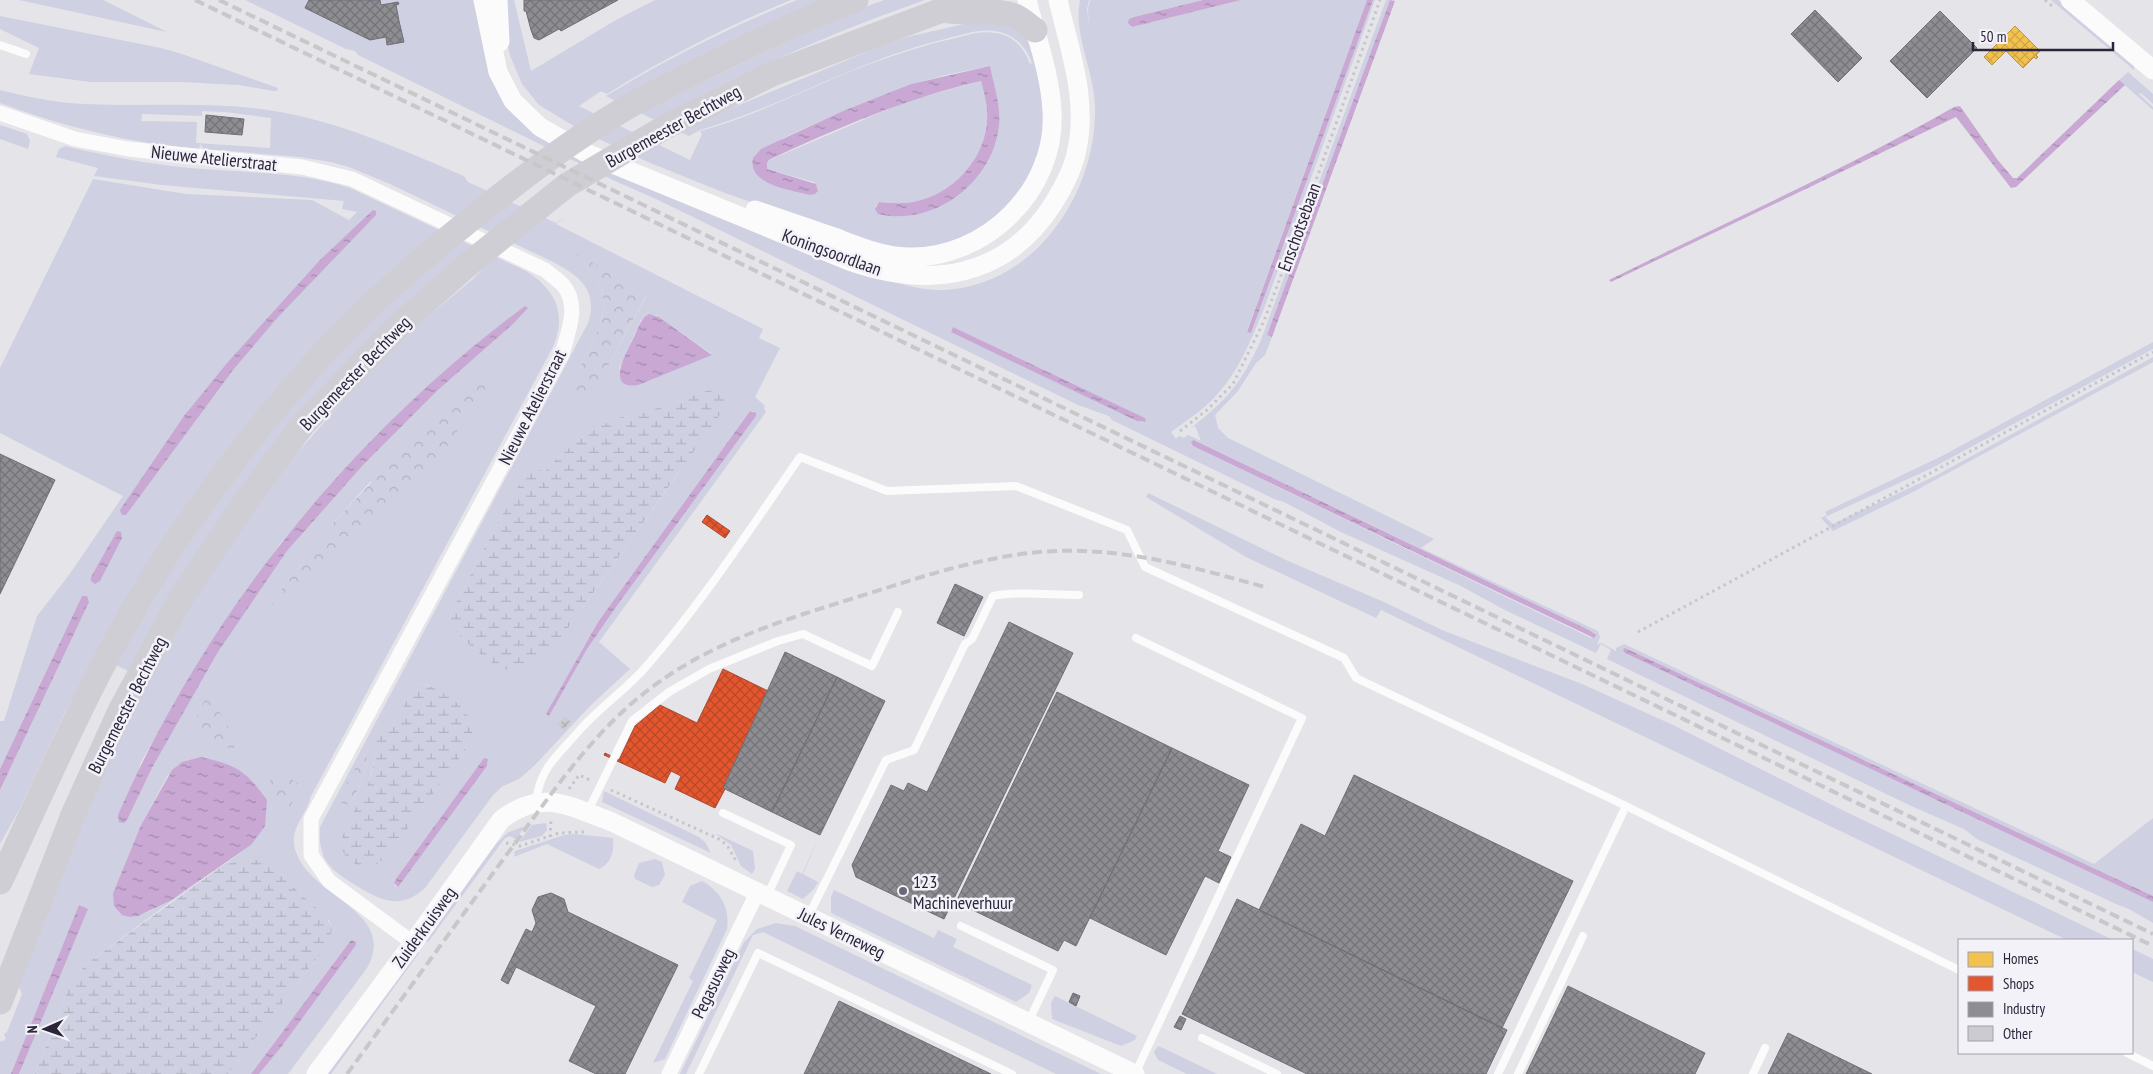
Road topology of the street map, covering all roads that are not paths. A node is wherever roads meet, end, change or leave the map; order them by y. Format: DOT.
graph roads {
  1 [pos="483,0"];
  2 [pos="498,0"];
  3 [pos="856,0"];
  4 [pos="969,0"];
  5 [pos="1027,0"];
  6 [pos="1058,0"];
  7 [pos="2070,0"];
  8 [pos="941,10"];
  9 [pos="1035,30"];
  10 [pos="0,45"];
  11 [pos="26,54"];
  12 [pos="2153,70"];
  13 [pos="0,113"];
  14 [pos="1079,595"];
  15 [pos="898,612"];
  16 [pos="1136,638"];
  17 [pos="541,801"];
  18 [pos="1626,806"];
  19 [pos="587,813"];
  20 [pos="724,814"];
  21 [pos="0,882"];
  22 [pos="762,895"];
  23 [pos="808,917"];
  24 [pos="961,926"];
  25 [pos="1583,936"];
  26 [pos="413,943"];
  27 [pos="1958,970"];
  28 [pos="0,1002"];
  29 [pos="1028,1023"];
  30 [pos="1202,1038"];
  31 [pos="1765,1048"];
  32 [pos="2129,1054"];
  33 [pos="2153,1066"];
  34 [pos="316,1074"];
  35 [pos="670,1074"];
  36 [pos="699,1074"];
  37 [pos="1012,1074"];
  38 [pos="1135,1074"];
  39 [pos="1277,1074"];
  40 [pos="1498,1074"];
  41 [pos="1518,1074"];
  42 [pos="1752,1074"];
  1 -- 6 [label="street, Koningsoordlaan"];
  2 -- 9 [label="street, Koningsoordlaan"];
  3 -- 21 [label="main road, Burgemeester Bechtweg"];
  4 -- 8 [label="main road, Burgemeester Bechtweg"];
  5 -- 9 [label="street, Koningsoordlaan"];
  7 -- 12 [label="street"];
  8 -- 9 [label="main road"];
  8 -- 28 [label="main road, Burgemeester Bechtweg"];
  10 -- 11 [label="lane"];
  13 -- 26 [label="street, Nieuwe Atelierstraat"];
  14 -- 23 [label="lane"];
  15 -- 19 [label="lane"];
  16 -- 38 [label="lane"];
  17 -- 18 [label="lane"];
  17 -- 19 [label="street, Jules Verneweg"];
  17 -- 26 [label="street, Zuiderkruisweg"];
  18 -- 27 [label="lane"];
  18 -- 40 [label="lane"];
  19 -- 22 [label="street, Jules Verneweg"];
  20 -- 22 [label="lane"];
  22 -- 23 [label="street, Jules Verneweg"];
  22 -- 35 [label="street, Pegasusweg"];
  23 -- 29 [label="street, Jules Verneweg"];
  24 -- 29 [label="lane"];
  25 -- 41 [label="lane"];
  26 -- 34 [label="street, Zuiderkruisweg"];
  29 -- 38 [label="street, Jules Verneweg"];
  30 -- 39 [label="lane"];
  31 -- 42 [label="lane"];
  32 -- 33 [label="lane"];
  36 -- 37 [label="lane"];
}
